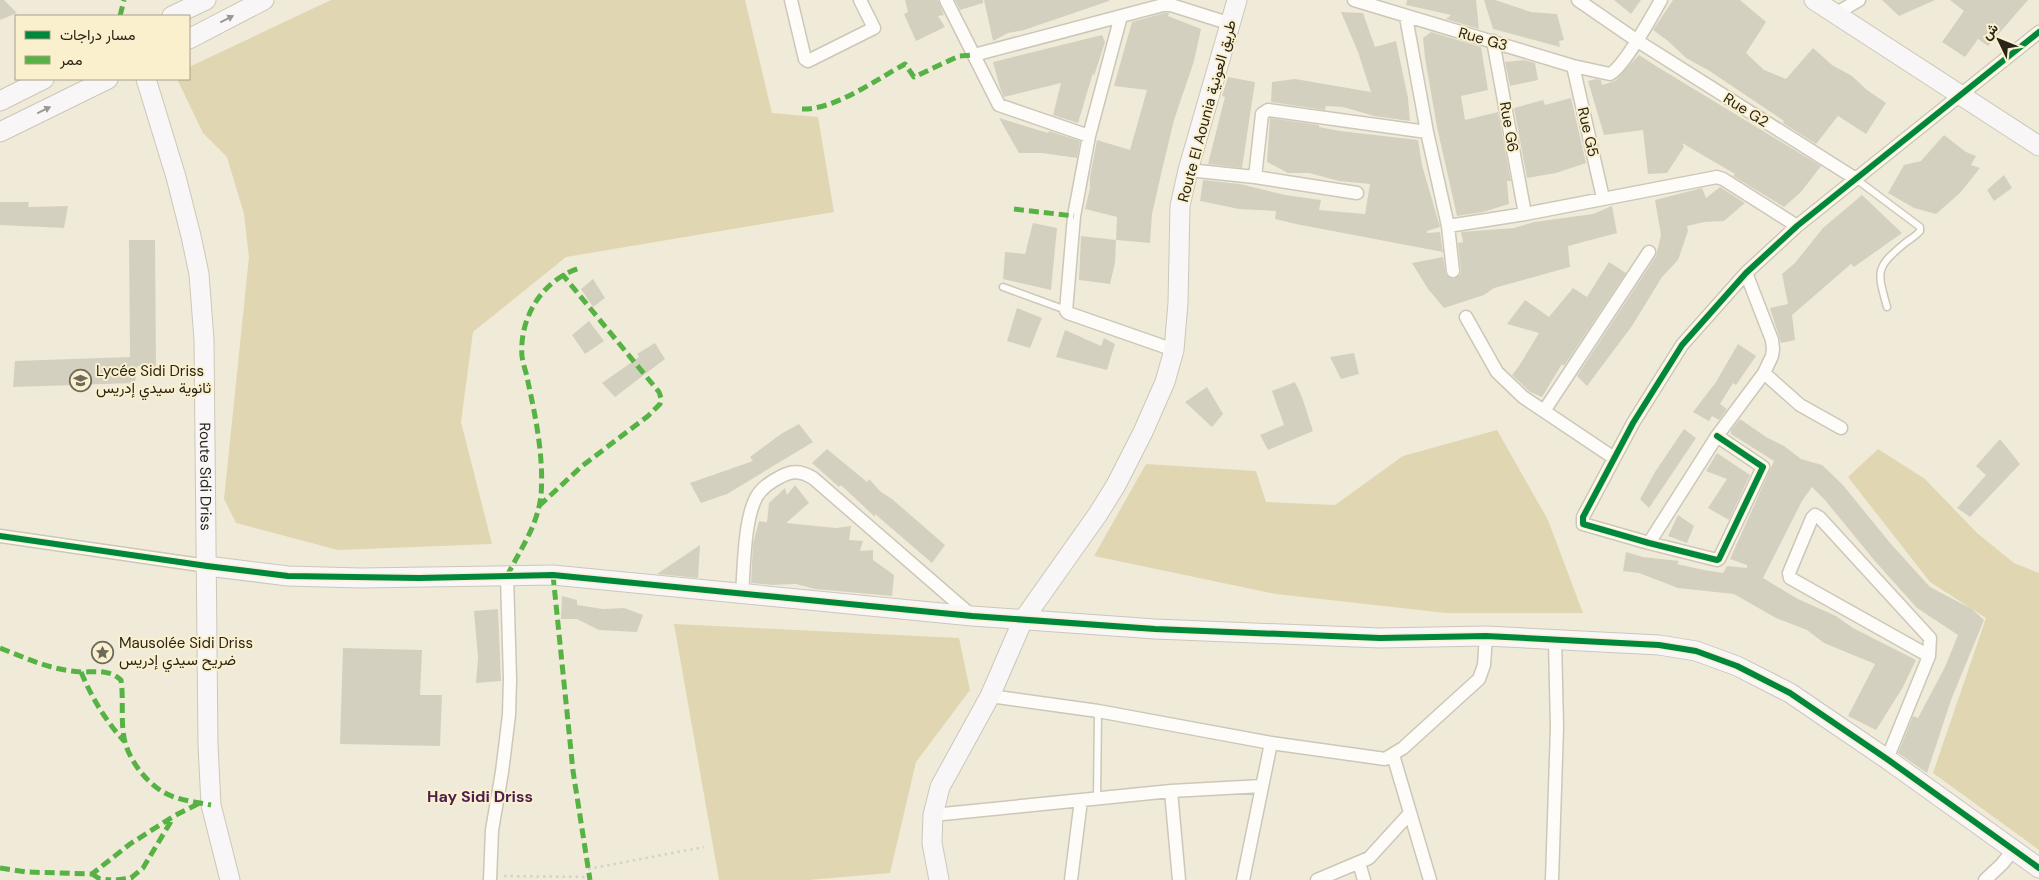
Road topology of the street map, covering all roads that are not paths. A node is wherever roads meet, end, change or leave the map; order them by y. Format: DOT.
graph roads {
  1 [pos="206,0"];
  2 [pos="264,0"];
  3 [pos="791,0"];
  4 [pos="860,0"];
  5 [pos="946,0"];
  6 [pos="1237,0"];
  7 [pos="1354,0"];
  8 [pos="1578,0"];
  9 [pos="1661,0"];
  10 [pos="1814,0"];
  11 [pos="1859,0"];
  12 [pos="1835,14"];
  13 [pos="174,15"];
  14 [pos="1121,16"];
  15 [pos="1406,16"];
  16 [pos="1230,24"];
  17 [pos="2039,32"];
  18 [pos="190,38"];
  19 [pos="1636,40"];
  20 [pos="1493,41"];
  21 [pos="974,55"];
  22 [pos="1573,66"];
  23 [pos="42,80"];
  24 [pos="106,80"];
  25 [pos="146,80"];
  26 [pos="1960,96"];
  27 [pos="0,101"];
  28 [pos="0,132"];
  29 [pos="1427,132"];
  30 [pos="1089,136"];
  31 [pos="2039,146"];
  32 [pos="1188,170"];
  33 [pos="1255,178"];
  34 [pos="1856,179"];
  35 [pos="1357,193"];
  36 [pos="1604,198"];
  37 [pos="1525,214"];
  38 [pos="1448,226"];
  39 [pos="1797,226"];
  40 [pos="1649,252"];
  41 [pos="1453,271"];
  42 [pos="1746,273"];
  43 [pos="1004,287"];
  44 [pos="1887,307"];
  45 [pos="1066,310"];
  46 [pos="1466,317"];
  47 [pos="1174,350"];
  48 [pos="1764,373"];
  49 [pos="1544,411"];
  50 [pos="1841,428"];
  51 [pos="1717,436"];
  52 [pos="1614,458"];
  53 [pos="0,536"];
  54 [pos="1649,543"];
  55 [pos="207,566"];
  56 [pos="507,576"];
  57 [pos="742,594"];
  58 [pos="972,616"];
  59 [pos="1023,620"];
  60 [pos="1486,636"];
  61 [pos="1556,641"];
  62 [pos="1929,656"];
  63 [pos="990,696"];
  64 [pos="1098,711"];
  65 [pos="1271,743"];
  66 [pos="1393,755"];
  67 [pos="1887,759"];
  68 [pos="1262,786"];
  69 [pos="1171,791"];
  70 [pos="1097,798"];
  71 [pos="1082,800"];
  72 [pos="1410,813"];
  73 [pos="933,815"];
  74 [pos="2014,849"];
  75 [pos="1359,862"];
  76 [pos="2039,868"];
  77 [pos="490,878"];
  78 [pos="230,880"];
  79 [pos="939,880"];
  80 [pos="1071,880"];
  81 [pos="1179,880"];
  82 [pos="1243,880"];
  83 [pos="1317,880"];
  84 [pos="1364,880"];
  85 [pos="1430,880"];
  86 [pos="1552,880"];
  87 [pos="1985,880"];
  1 -- 13 [label="street"];
  18 -- 2 [label="street, one-way"];
  3 -- 4 [label="street"];
  5 -- 21 [label="street"];
  6 -- 16 [label="street, Route El Aounia طريق العونية"];
  7 -- 15 [label="street, Rue G3"];
  8 -- 19 [label="street, Rue G2"];
  9 -- 19 [label="street"];
  10 -- 12 [label="street"];
  11 -- 12 [label="street"];
  12 -- 26 [label="street"];
  14 -- 16 [label="street"];
  14 -- 21 [label="street"];
  14 -- 30 [label="street"];
  15 -- 20 [label="street, Rue G3"];
  15 -- 29 [label="street"];
  16 -- 32 [label="street, Route El Aounia طريق العونية"];
  17 -- 26 [label="street"];
  19 -- 22 [label="street, Rue G3"];
  19 -- 34 [label="street, Rue G2"];
  20 -- 22 [label="street, Rue G3"];
  20 -- 37 [label="street, Rue G6"];
  21 -- 30 [label="street"];
  22 -- 36 [label="street, Rue G5"];
  23 -- 27 [label="street"];
  28 -- 24 [label="street, one-way"];
  25 -- 55 [label="street, Route Sidi Driss"];
  26 -- 31 [label="street"];
  26 -- 34 [label="street"];
  29 -- 33 [label="street"];
  29 -- 38 [label="street"];
  30 -- 45 [label="street"];
  32 -- 33 [label="street"];
  32 -- 47 [label="street, Route El Aounia طريق العونية"];
  33 -- 35 [label="street"];
  34 -- 39 [label="street"];
  34 -- 44 [label="lane"];
  36 -- 37 [label="street"];
  36 -- 39 [label="street"];
  37 -- 38 [label="street"];
  38 -- 41 [label="street"];
  39 -- 42 [label="street"];
  40 -- 49 [label="street"];
  42 -- 48 [label="street"];
  42 -- 52 [label="street"];
  43 -- 45 [label="lane"];
  45 -- 47 [label="street"];
  46 -- 49 [label="street"];
  47 -- 59 [label="street, Route El Aounia طريق العونية"];
  48 -- 50 [label="street"];
  48 -- 51 [label="street"];
  49 -- 52 [label="street"];
  51 -- 54 [label="street"];
  51 -- 54 [label="street"];
  52 -- 54 [label="street"];
  53 -- 55 [label="street"];
  55 -- 56 [label="street"];
  55 -- 78 [label="street, Route Sidi Driss"];
  56 -- 57 [label="street"];
  56 -- 77 [label="street"];
  57 -- 58 [label="street"];
  57 -- 58 [label="street"];
  58 -- 59 [label="street"];
  59 -- 60 [label="street"];
  59 -- 63 [label="street, Route El Aounia طريق العونية"];
  60 -- 61 [label="street"];
  60 -- 66 [label="street"];
  61 -- 67 [label="street"];
  61 -- 86 [label="street"];
  62 -- 62 [label="street"];
  62 -- 67 [label="street"];
  63 -- 64 [label="street"];
  63 -- 73 [label="street, Route El Aounia طريق العونية"];
  64 -- 65 [label="street"];
  64 -- 70 [label="lane"];
  65 -- 66 [label="street"];
  65 -- 68 [label="street"];
  66 -- 72 [label="street"];
  67 -- 74 [label="street"];
  68 -- 69 [label="street"];
  68 -- 82 [label="street"];
  69 -- 70 [label="street"];
  69 -- 81 [label="street"];
  70 -- 71 [label="street"];
  71 -- 73 [label="street"];
  71 -- 80 [label="street"];
  72 -- 75 [label="street"];
  72 -- 85 [label="street"];
  73 -- 79 [label="street, Route El Aounia طريق العونية"];
  74 -- 76 [label="street"];
  74 -- 87 [label="street"];
  75 -- 83 [label="street"];
  75 -- 84 [label="street"];
}
